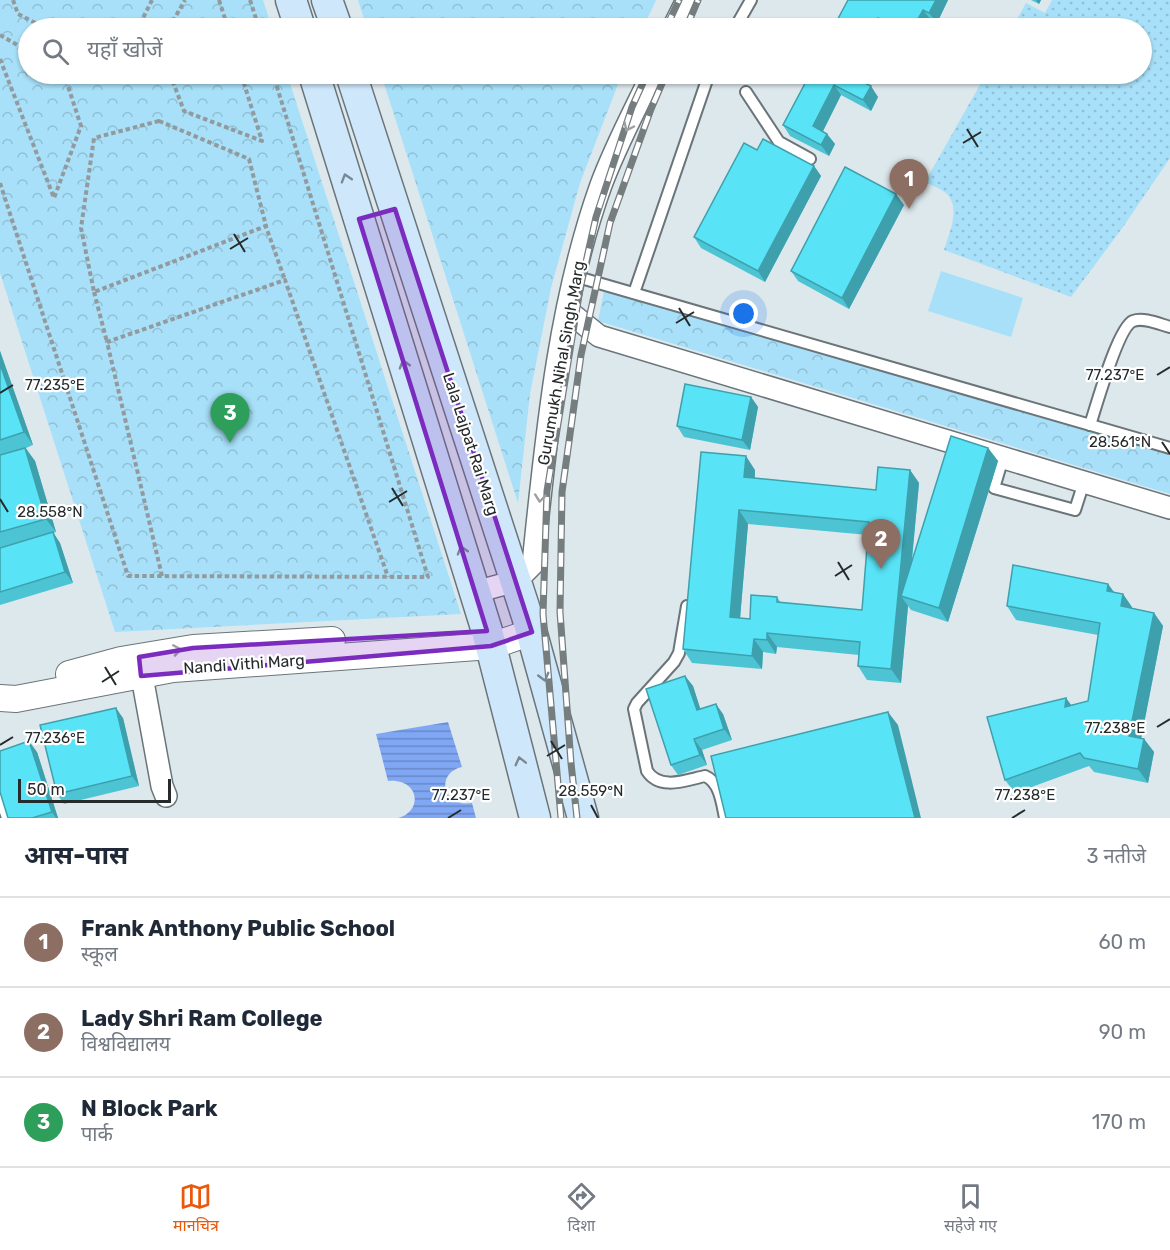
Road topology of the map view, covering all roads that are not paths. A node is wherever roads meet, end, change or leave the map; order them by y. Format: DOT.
graph roads {
  1 [pos="291,0"];
  2 [pos="327,0"];
  3 [pos="687,0"];
  4 [pos="751,0"];
  5 [pos="297,18"];
  6 [pos="333,18"];
  7 [pos="678,18"];
  8 [pos="741,18"];
  9 [pos="317,84"];
  10 [pos="354,84"];
  11 [pos="647,84"];
  12 [pos="706,84"];
  13 [pos="746,92"];
  14 [pos="810,159"];
  15 [pos="395,209"];
  16 [pos="359,219"];
  17 [pos="413,266"];
  18 [pos="574,276"];
  19 [pos="377,279"];
  20 [pos="634,293"];
  21 [pos="568,311"];
  22 [pos="1170,327"];
  23 [pos="1090,425"];
  24 [pos="1170,448"];
  25 [pos="1003,458"];
  26 [pos="1083,482"];
  27 [pos="1170,508"];
  28 [pos="516,581"];
  29 [pos="475,592"];
  30 [pos="689,594"];
  31 [pos="530,624"];
  32 [pos="489,638"];
  33 [pos="140,666"];
  34 [pos="0,698"];
  35 [pos="166,796"];
  36 [pos="0,797"];
  37 [pos="7,818"];
  38 [pos="534,818"];
  39 [pos="583,818"];
  40 [pos="725,818"];
  1 -- 5 [label="main road"];
  2 -- 6 [label="main road"];
  3 -- 7 [label="street"];
  4 -- 8 [label="lane"];
  16 -- 9 [label="main road, one-way"];
  10 -- 15 [label="main road, Lala Lajpat Rai Marg"];
  11 -- 18 [label="street, Gurumukh Nihal Singh Marg, one-way"];
  12 -- 20 [label="lane"];
  13 -- 14 [label="lane"];
  15 -- 16 [label="main road"];
  15 -- 17 [label="main road, Lala Lajpat Rai Marg"];
  16 -- 19 [label="main road"];
  17 -- 19 [label="main road"];
  17 -- 28 [label="main road, Lala Lajpat Rai Marg"];
  18 -- 20 [label="lane"];
  18 -- 21 [label="street, Gurumukh Nihal Singh Marg"];
  29 -- 19 [label="main road, one-way"];
  20 -- 23 [label="lane"];
  21 -- 25 [label="street"];
  21 -- 28 [label="street, Gurumukh Nihal Singh Marg, one-way"];
  22 -- 23 [label="lane"];
  23 -- 24 [label="lane"];
  25 -- 26 [label="street"];
  25 -- 26 [label="lane"];
  26 -- 27 [label="street"];
  28 -- 29 [label="street"];
  28 -- 31 [label="main road, Lala Lajpat Rai Marg"];
  29 -- 32 [label="main road"];
  30 -- 40 [label="lane"];
  31 -- 32 [label="street, Nandi Vithi Marg"];
  31 -- 39 [label="main road, Lala Lajpat Rai Marg, one-way"];
  32 -- 33 [label="street, Nandi Vithi Marg"];
  38 -- 32 [label="main road, one-way"];
  33 -- 34 [label="street, Nandi Vithi Marg"];
  33 -- 35 [label="street"];
  36 -- 37 [label="lane"];
}
